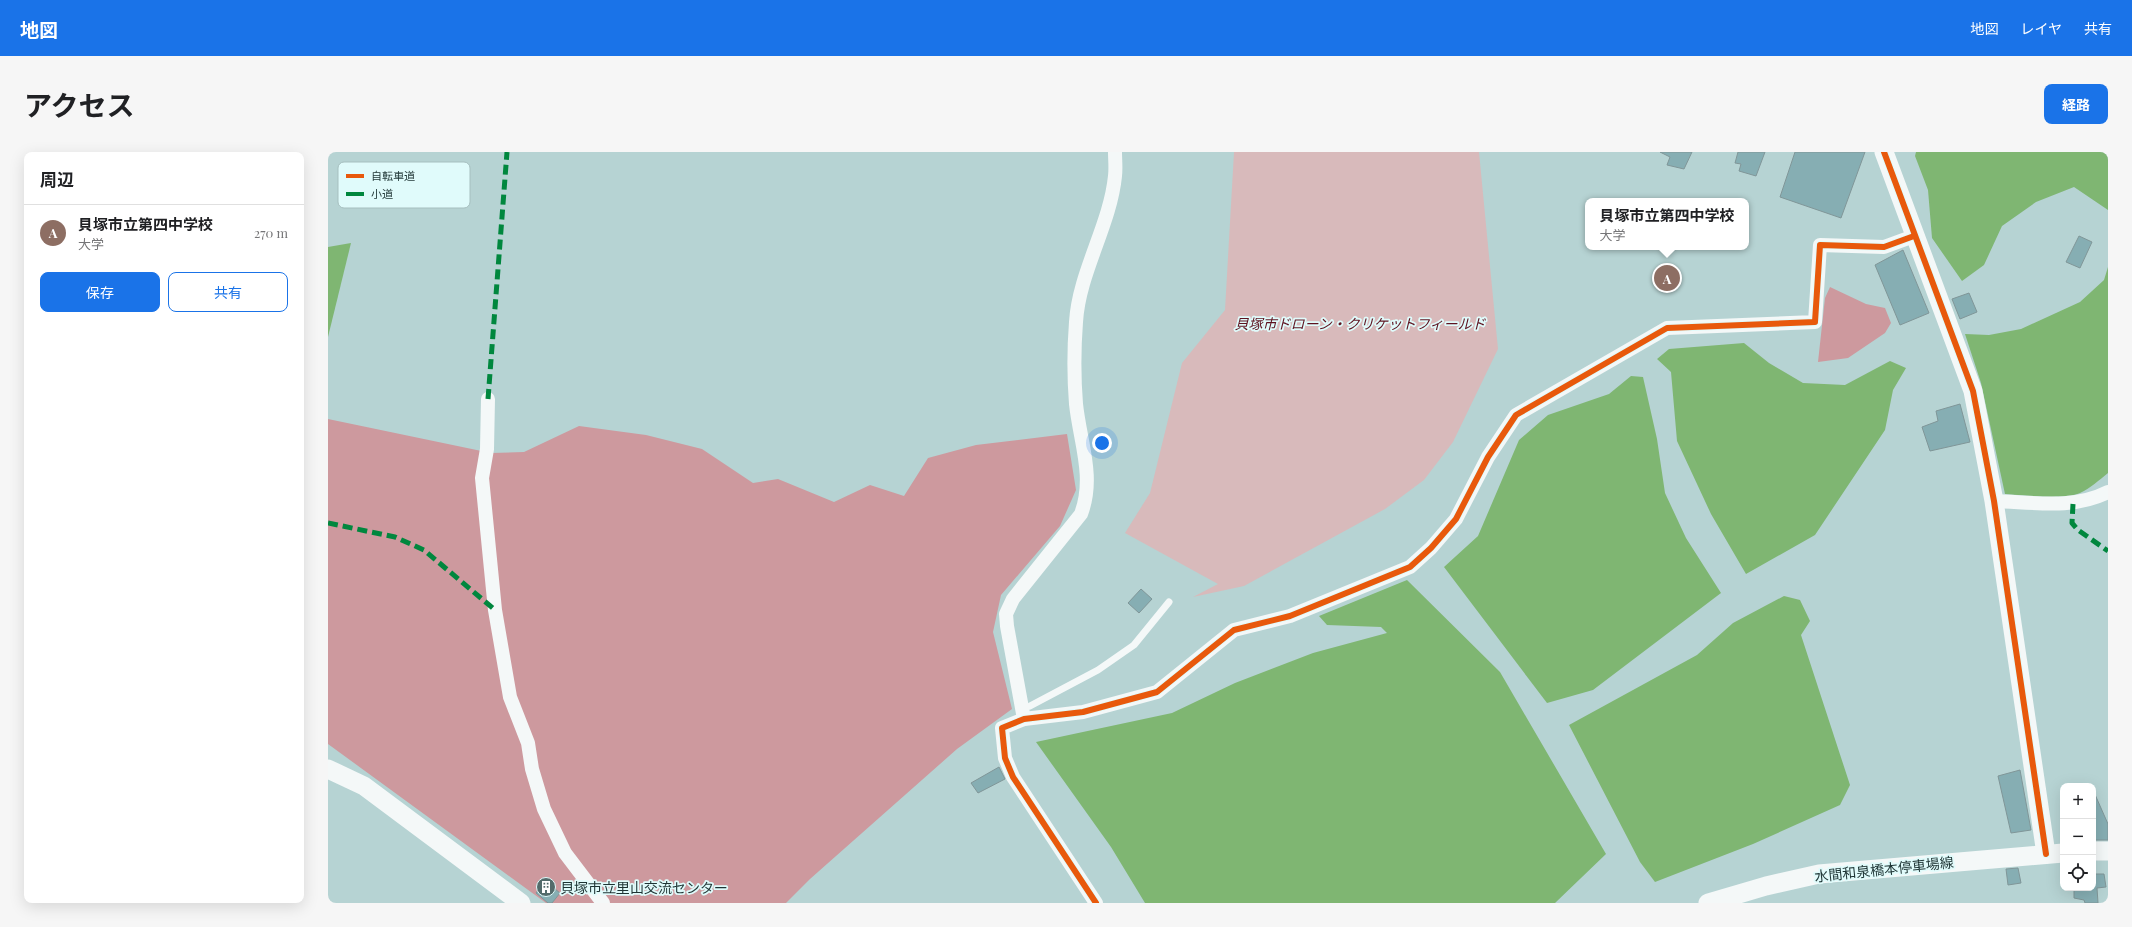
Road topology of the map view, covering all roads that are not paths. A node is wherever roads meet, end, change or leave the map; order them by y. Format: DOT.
graph roads {
  1 [pos="1115,152"];
  2 [pos="1884,152"];
  3 [pos="1914,236"];
  4 [pos="488,399"];
  5 [pos="2108,492"];
  6 [pos="1994,501"];
  7 [pos="1169,602"];
  8 [pos="1027,713"];
  9 [pos="328,769"];
  10 [pos="2096,851"];
  11 [pos="2108,851"];
  12 [pos="2054,854"];
  13 [pos="521,903"];
  14 [pos="603,903"];
  15 [pos="1096,903"];
  16 [pos="1708,903"];
  1 -- 8 [label="street"];
  2 -- 3 [label="street"];
  3 -- 6 [label="street"];
  3 -- 8 [label="street"];
  4 -- 14 [label="street"];
  5 -- 6 [label="street"];
  6 -- 12 [label="street"];
  7 -- 8 [label="lane"];
  8 -- 15 [label="street"];
  9 -- 13 [label="street"];
  10 -- 11 [label="street"];
  12 -- 16 [label="street, 水間和泉橋本停車場線"];
}
